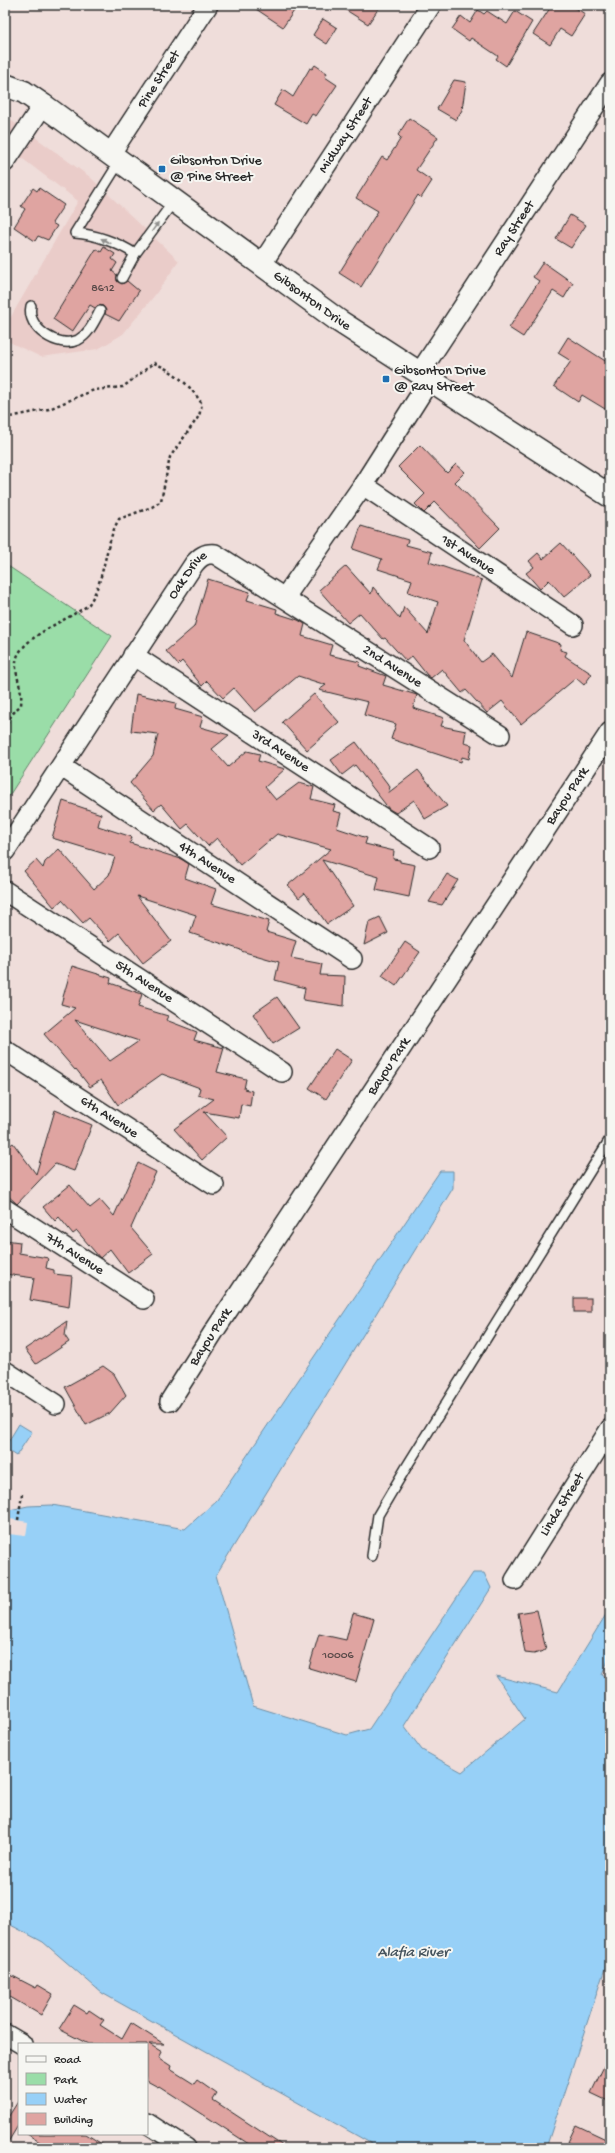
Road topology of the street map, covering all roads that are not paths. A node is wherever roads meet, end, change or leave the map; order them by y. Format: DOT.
graph roads {
  1 [pos="208,5"];
  2 [pos="431,5"];
  3 [pos="5,72"];
  4 [pos="610,83"];
  5 [pos="14,89"];
  6 [pos="43,104"];
  7 [pos="116,157"];
  8 [pos="5,162"];
  9 [pos="175,200"];
  10 [pos="135,254"];
  11 [pos="261,265"];
  12 [pos="122,278"];
  13 [pos="31,306"];
  14 [pos="100,311"];
  15 [pos="424,378"];
  16 [pos="363,485"];
  17 [pos="608,489"];
  18 [pos="285,597"];
  19 [pos="573,625"];
  20 [pos="132,655"];
  21 [pos="610,732"];
  22 [pos="500,735"];
  23 [pos="62,767"];
  24 [pos="429,848"];
  25 [pos="5,851"];
  26 [pos="5,891"];
  27 [pos="352,959"];
  28 [pos="5,1050"];
  29 [pos="282,1072"];
  30 [pos="610,1139"];
  31 [pos="214,1185"];
  32 [pos="5,1210"];
  33 [pos="144,1299"];
  34 [pos="5,1371"];
  35 [pos="170,1401"];
  36 [pos="56,1404"];
  37 [pos="610,1429"];
  38 [pos="372,1556"];
  39 [pos="515,1580"];
  40 [pos="5,2034"];
  41 [pos="20,2043"];
  42 [pos="148,2124"];
  43 [pos="186,2148"];
  1 -- 7 [label="street, Pine Street"];
  2 -- 11 [label="street, Midway Street"];
  3 -- 5 [label="main road, Gibsonton Drive"];
  4 -- 15 [label="street, Ray Street"];
  5 -- 6 [label="main road, Gibsonton Drive"];
  6 -- 7 [label="main road, Gibsonton Drive"];
  6 -- 8 [label="street"];
  7 -- 9 [label="main road, Gibsonton Drive"];
  10 -- 7 [label="lane, one-way"];
  10 -- 9 [label="lane, one-way"];
  9 -- 11 [label="main road, Gibsonton Drive"];
  10 -- 12 [label="lane"];
  11 -- 15 [label="main road, Gibsonton Drive"];
  13 -- 14 [label="lane"];
  15 -- 16 [label="street"];
  15 -- 17 [label="main road, Gibsonton Drive"];
  16 -- 18 [label="street"];
  16 -- 19 [label="street, 1st Avenue"];
  18 -- 20 [label="street, Oak Drive"];
  18 -- 22 [label="street, 2nd Avenue"];
  20 -- 23 [label="street, Oak Drive"];
  20 -- 24 [label="street, 3rd Avenue"];
  21 -- 35 [label="street, Bayou Park"];
  23 -- 25 [label="street, Oak Drive"];
  23 -- 27 [label="street, 4th Avenue"];
  26 -- 29 [label="street, 5th Avenue"];
  28 -- 31 [label="street, 6th Avenue"];
  30 -- 38 [label="lane"];
  32 -- 33 [label="street, 7th Avenue"];
  34 -- 36 [label="street"];
  37 -- 39 [label="street, Linda Street"];
  40 -- 41 [label="street"];
  42 -- 43 [label="street"];
}
